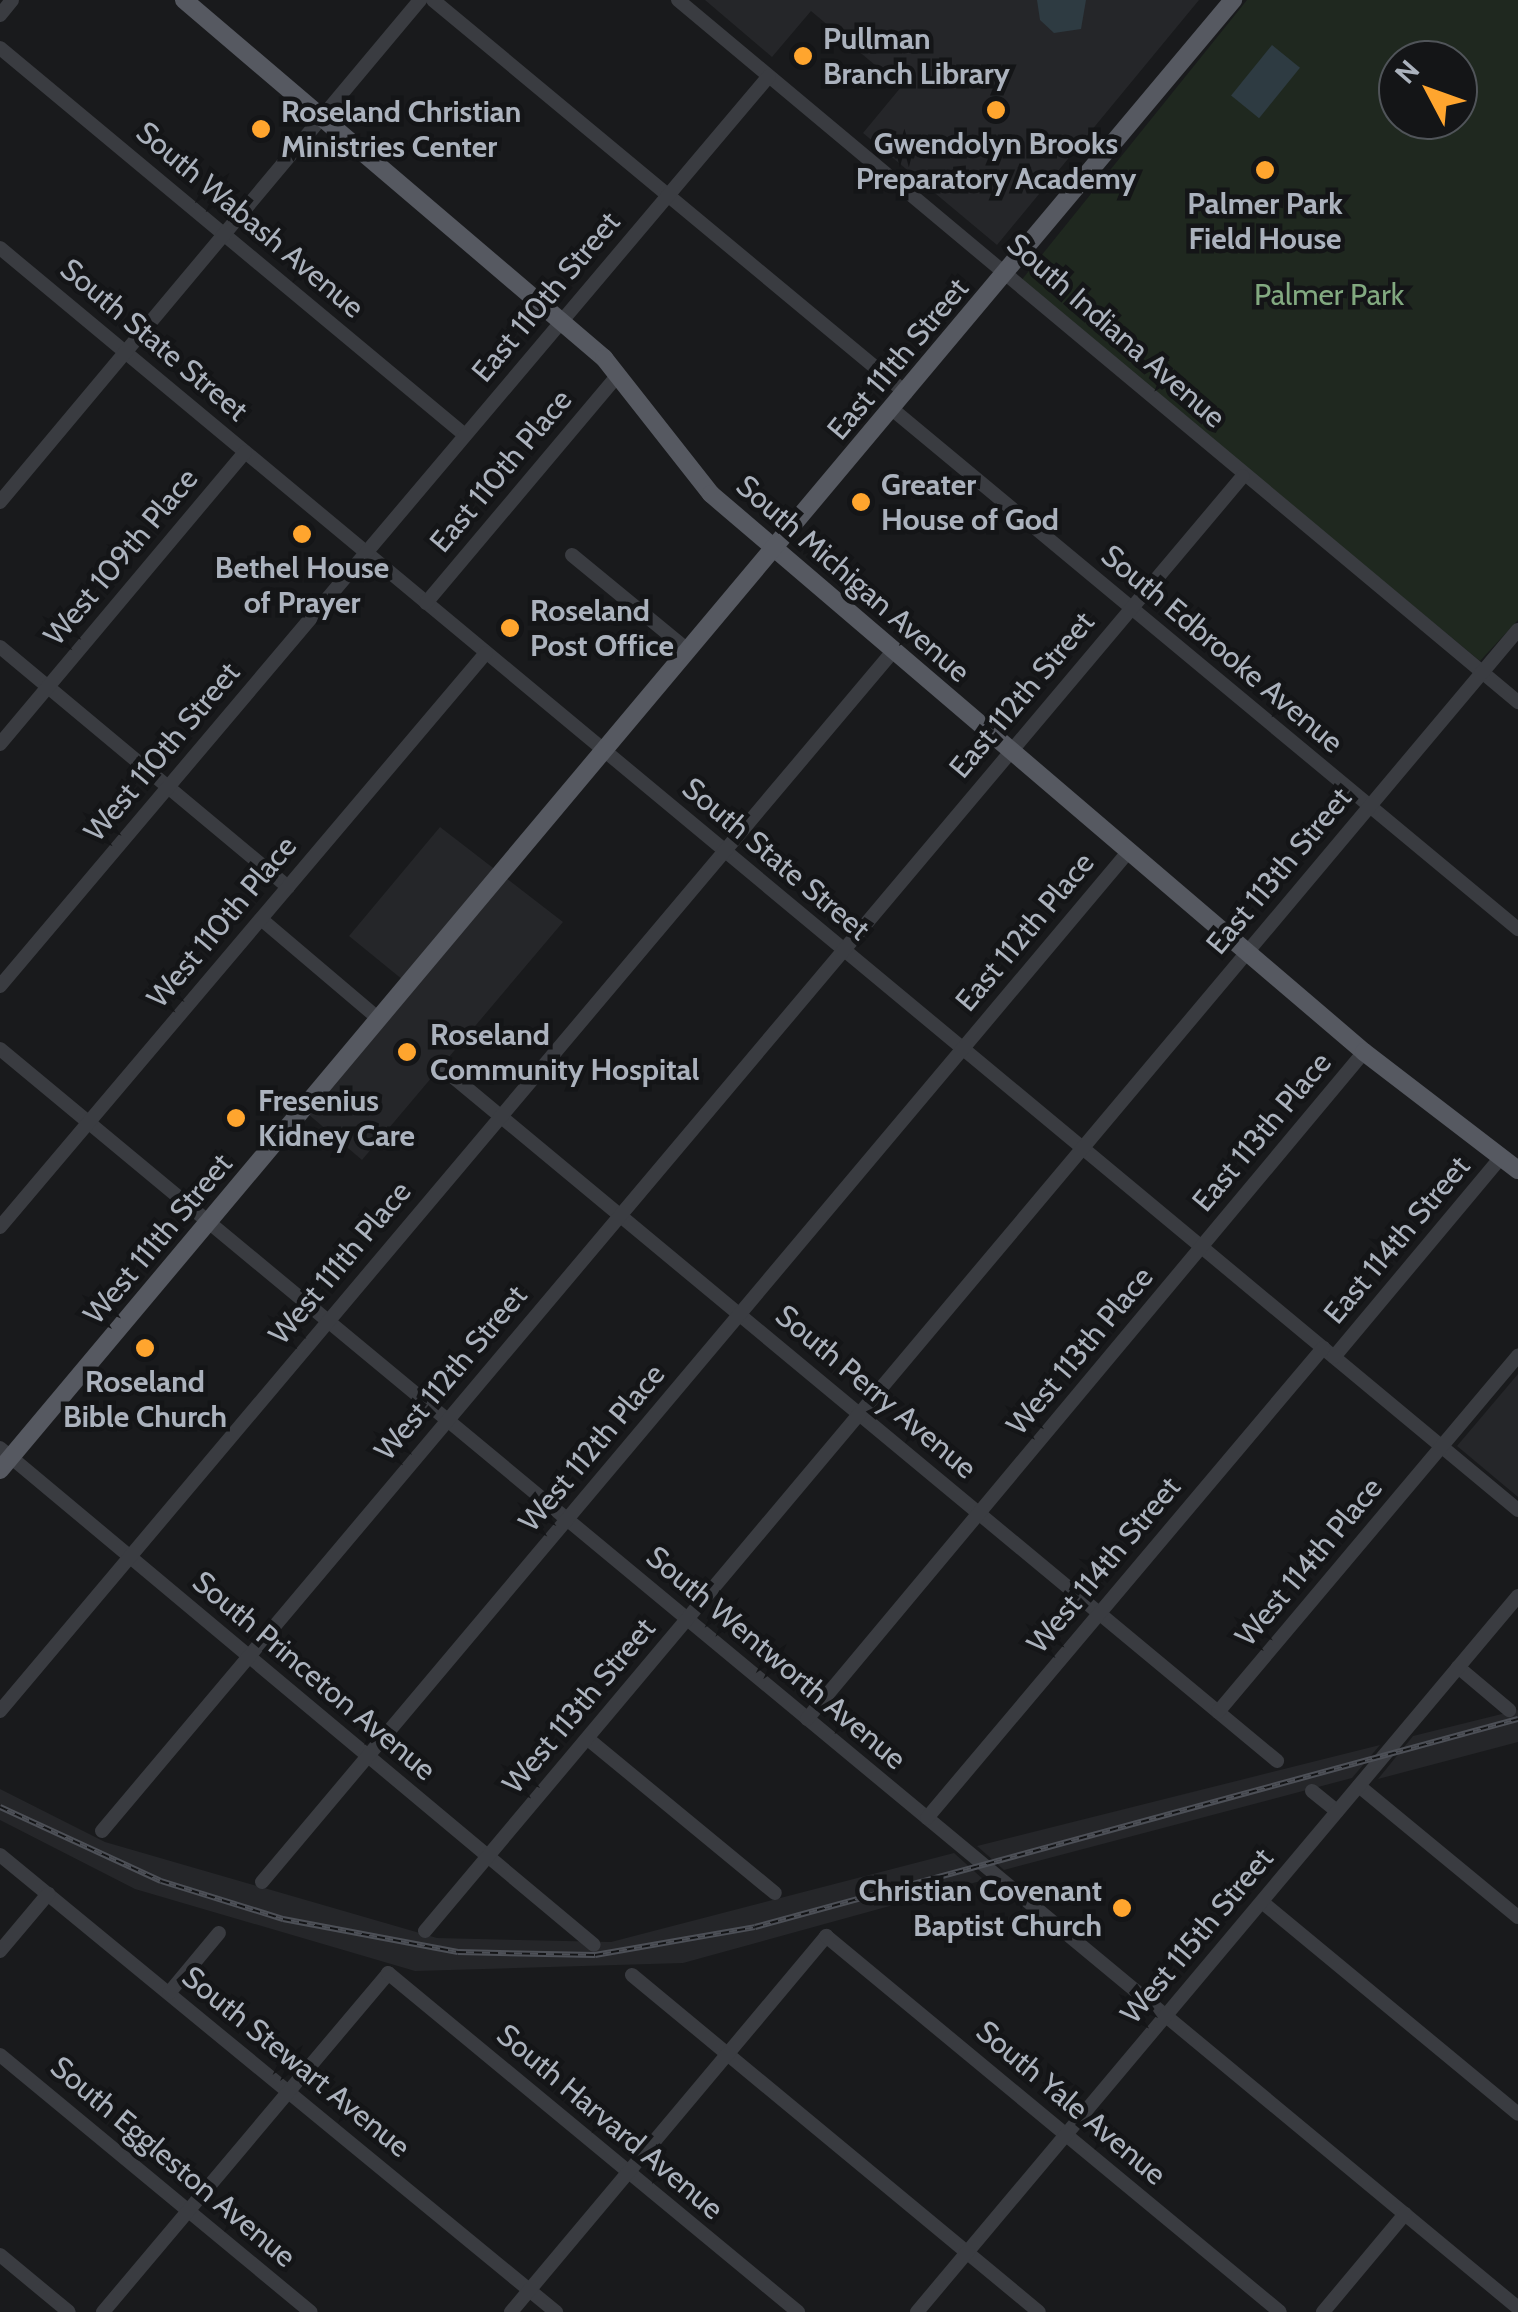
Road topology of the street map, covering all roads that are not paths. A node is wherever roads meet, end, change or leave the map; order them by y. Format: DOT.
graph roads {
  1 [pos="12,0"];
  2 [pos="184,0"];
  3 [pos="420,0"];
  4 [pos="433,0"];
  5 [pos="678,0"];
  6 [pos="1233,0"];
  7 [pos="0,15"];
  8 [pos="0,48"];
  9 [pos="769,76"];
  10 [pos="324,115"];
  11 [pos="668,196"];
  12 [pos="224,235"];
  13 [pos="2,253"];
  14 [pos="1007,272"];
  15 [pos="563,320"];
  16 [pos="126,352"];
  17 [pos="618,375"];
  18 [pos="906,393"];
  19 [pos="892,410"];
  20 [pos="465,435"];
  21 [pos="246,452"];
  22 [pos="1242,476"];
  23 [pos="0,502"];
  24 [pos="775,548"];
  25 [pos="366,552"];
  26 [pos="572,555"];
  27 [pos="426,604"];
  28 [pos="1130,608"];
  29 [pos="1518,630"];
  30 [pos="0,647"];
  31 [pos="894,650"];
  32 [pos="689,651"];
  33 [pos="486,653"];
  34 [pos="1482,673"];
  35 [pos="48,687"];
  36 [pos="1518,702"];
  37 [pos="0,744"];
  38 [pos="1011,750"];
  39 [pos="604,752"];
  40 [pos="168,787"];
  41 [pos="1369,807"];
  42 [pos="724,851"];
  43 [pos="1129,851"];
  44 [pos="288,887"];
  45 [pos="261,919"];
  46 [pos="1518,929"];
  47 [pos="843,950"];
  48 [pos="1247,952"];
  49 [pos="0,986"];
  50 [pos="380,1020"];
  51 [pos="0,1048"];
  52 [pos="962,1049"];
  53 [pos="1364,1052"];
  54 [pos="440,1066"];
  55 [pos="499,1116"];
  56 [pos="88,1123"];
  57 [pos="1082,1148"];
  58 [pos="1501,1157"];
  59 [pos="1518,1170"];
  60 [pos="619,1215"];
  61 [pos="208,1223"];
  62 [pos="0,1227"];
  63 [pos="1202,1248"];
  64 [pos="740,1315"];
  65 [pos="328,1321"];
  66 [pos="1329,1353"];
  67 [pos="1518,1356"];
  68 [pos="859,1414"];
  69 [pos="447,1420"];
  70 [pos="1441,1447"];
  71 [pos="3,1459"];
  72 [pos="1518,1510"];
  73 [pos="979,1514"];
  74 [pos="568,1520"];
  75 [pos="128,1558"];
  76 [pos="1518,1596"];
  77 [pos="1099,1614"];
  78 [pos="687,1620"];
  79 [pos="248,1657"];
  80 [pos="1458,1667"];
  81 [pos="1509,1710"];
  82 [pos="0,1711"];
  83 [pos="1218,1712"];
  84 [pos="807,1718"];
  85 [pos="588,1739"];
  86 [pos="368,1757"];
  87 [pos="1277,1761"];
  88 [pos="1359,1786"];
  89 [pos="1312,1791"];
  90 [pos="1337,1812"];
  91 [pos="926,1818"];
  92 [pos="102,1831"];
  93 [pos="0,1855"];
  94 [pos="488,1856"];
  95 [pos="262,1882"];
  96 [pos="48,1894"];
  97 [pos="775,1894"];
  98 [pos="1262,1902"];
  99 [pos="1518,1918"];
  100 [pos="425,1931"];
  101 [pos="219,1933"];
  102 [pos="594,1944"];
  103 [pos="0,1951"];
  104 [pos="632,1975"];
  105 [pos="168,1992"];
  106 [pos="1166,2016"];
  107 [pos="728,2054"];
  108 [pos="0,2055"];
  109 [pos="288,2091"];
  110 [pos="1518,2114"];
  111 [pos="1066,2135"];
  112 [pos="628,2172"];
  113 [pos="188,2210"];
  114 [pos="1405,2214"];
  115 [pos="967,2253"];
  116 [pos="0,2255"];
  117 [pos="529,2290"];
  118 [pos="1518,2308"];
  119 [pos="70,2312"];
  120 [pos="103,2312"];
  121 [pos="312,2312"];
  122 [pos="510,2312"];
  123 [pos="556,2312"];
  124 [pos="798,2312"];
  125 [pos="917,2312"];
  126 [pos="1038,2312"];
  127 [pos="1280,2312"];
  128 [pos="1323,2312"];
  1 -- 7 [label="street"];
  2 -- 10 [label="main road, South Michigan Avenue"];
  3 -- 10 [label="street"];
  4 -- 11 [label="street"];
  5 -- 9 [label="street, South Indiana Avenue"];
  6 -- 14 [label="main road, East 111th Street"];
  8 -- 12 [label="street, South Wabash Avenue"];
  9 -- 11 [label="street, East 110th Street"];
  9 -- 14 [label="street, South Indiana Avenue"];
  10 -- 12 [label="street"];
  10 -- 15 [label="main road, South Michigan Avenue"];
  11 -- 15 [label="street, East 110th Street"];
  11 -- 18 [label="street"];
  12 -- 16 [label="street"];
  12 -- 20 [label="street, South Wabash Avenue"];
  13 -- 16 [label="street, South State Street"];
  14 -- 18 [label="main road, East 111th Street"];
  14 -- 22 [label="street, South Indiana Avenue"];
  15 -- 17 [label="main road, South Michigan Avenue"];
  15 -- 20 [label="street, East 110th Street"];
  16 -- 21 [label="street, South State Street"];
  16 -- 23 [label="street"];
  17 -- 24 [label="main road, South Michigan Avenue"];
  17 -- 27 [label="street, East 110th Place"];
  18 -- 19 [label="main road, East 111th Street"];
  19 -- 24 [label="main road, East 111th Street"];
  19 -- 28 [label="street, South Edbrooke Avenue"];
  20 -- 25 [label="street, East 110th Street"];
  21 -- 25 [label="street, South State Street"];
  21 -- 35 [label="street, West 109th Place"];
  22 -- 28 [label="street, East 112th Street"];
  22 -- 34 [label="street, South Indiana Avenue"];
  24 -- 31 [label="main road, South Michigan Avenue"];
  24 -- 32 [label="main road, East 111th Street"];
  25 -- 27 [label="street, South State Street"];
  25 -- 40 [label="street, West 110th Street"];
  26 -- 32 [label="street"];
  27 -- 33 [label="street, South State Street"];
  28 -- 38 [label="street, East 112th Street"];
  28 -- 41 [label="street, South Edbrooke Avenue"];
  29 -- 34 [label="street, East 113th Street"];
  30 -- 35 [label="street"];
  31 -- 38 [label="main road, South Michigan Avenue"];
  31 -- 42 [label="street, West 111th Place"];
  32 -- 39 [label="main road, East 111th Street"];
  33 -- 39 [label="street, South State Street"];
  33 -- 44 [label="street, West 110th Place"];
  34 -- 36 [label="street, South Indiana Avenue"];
  34 -- 41 [label="street, East 113th Street"];
  35 -- 37 [label="street, West 109th Place"];
  35 -- 40 [label="street"];
  38 -- 43 [label="main road, South Michigan Avenue"];
  38 -- 47 [label="street, East 112th Street"];
  39 -- 42 [label="street, South State Street"];
  39 -- 50 [label="main road, West 111th Street"];
  40 -- 44 [label="street"];
  40 -- 49 [label="street, West 110th Street"];
  41 -- 46 [label="street, South Edbrooke Avenue"];
  41 -- 48 [label="street, East 113th Street"];
  42 -- 47 [label="street, South State Street"];
  42 -- 55 [label="street, West 111th Place"];
  43 -- 48 [label="main road, South Michigan Avenue"];
  43 -- 52 [label="street, East 112th Place"];
  44 -- 45 [label="street, West 110th Place"];
  45 -- 50 [label="street"];
  45 -- 56 [label="street, West 110th Place"];
  47 -- 52 [label="street, South State Street"];
  47 -- 60 [label="street, West 112th Street"];
  48 -- 53 [label="main road, South Michigan Avenue"];
  48 -- 57 [label="street, East 113th Street"];
  50 -- 61 [label="main road, West 111th Street"];
  51 -- 56 [label="street, South Wentworth Avenue"];
  52 -- 57 [label="street, South State Street"];
  52 -- 64 [label="street, West 112th Place"];
  53 -- 58 [label="main road, South Michigan Avenue"];
  53 -- 63 [label="street, East 113th Place"];
  54 -- 55 [label="street, South Perry Avenue"];
  55 -- 60 [label="street, South Perry Avenue"];
  55 -- 65 [label="street, West 111th Place"];
  56 -- 61 [label="street, South Wentworth Avenue"];
  56 -- 62 [label="street, West 110th Place"];
  57 -- 63 [label="street, South State Street"];
  57 -- 68 [label="street, West 113th Street"];
  58 -- 59 [label="main road, South Michigan Avenue"];
  58 -- 66 [label="street, East 114th Street"];
  60 -- 64 [label="street, South Perry Avenue"];
  60 -- 69 [label="street, West 112th Street"];
  61 -- 65 [label="street, South Wentworth Avenue"];
  61 -- 71 [label="main road, West 111th Street"];
  63 -- 66 [label="street, South State Street"];
  63 -- 73 [label="street, West 113th Place"];
  64 -- 68 [label="street, South Perry Avenue"];
  64 -- 74 [label="street, West 112th Place"];
  65 -- 69 [label="street, South Wentworth Avenue"];
  65 -- 75 [label="street, West 111th Place"];
  66 -- 70 [label="street, South State Street"];
  66 -- 77 [label="street, West 114th Street"];
  67 -- 70 [label="street, West 114th Place"];
  68 -- 73 [label="street, South Perry Avenue"];
  68 -- 78 [label="street, West 113th Street"];
  69 -- 74 [label="street, South Wentworth Avenue"];
  69 -- 79 [label="street, West 112th Street"];
  70 -- 72 [label="street, South State Street"];
  70 -- 83 [label="street, West 114th Place"];
  71 -- 75 [label="street, South Princeton Avenue"];
  73 -- 77 [label="street, South Perry Avenue"];
  73 -- 84 [label="street, West 113th Place"];
  74 -- 78 [label="street, South Wentworth Avenue"];
  74 -- 86 [label="street, West 112th Place"];
  75 -- 79 [label="street, South Princeton Avenue"];
  75 -- 82 [label="street, West 111th Place"];
  76 -- 80 [label="street, West 115th Street"];
  77 -- 83 [label="street, South Perry Avenue"];
  77 -- 91 [label="street, West 114th Street"];
  78 -- 84 [label="street, South Wentworth Avenue"];
  78 -- 85 [label="street, West 113th Street"];
  79 -- 86 [label="street, South Princeton Avenue"];
  79 -- 92 [label="street, West 112th Street"];
  80 -- 81 [label="street"];
  80 -- 88 [label="street, West 115th Street"];
  83 -- 87 [label="street, South Perry Avenue"];
  84 -- 91 [label="street, South Wentworth Avenue"];
  85 -- 94 [label="street, West 113th Street"];
  85 -- 97 [label="street"];
  86 -- 94 [label="street, South Princeton Avenue"];
  86 -- 95 [label="street, West 112th Place"];
  88 -- 90 [label="street, West 115th Street"];
  88 -- 99 [label="street"];
  89 -- 90 [label="street"];
  90 -- 98 [label="street, West 115th Street"];
  91 -- 106 [label="street, South Wentworth Avenue"];
  93 -- 96 [label="street, South Stewart Avenue"];
  94 -- 100 [label="street, West 113th Street"];
  94 -- 102 [label="street, South Princeton Avenue"];
  96 -- 103 [label="street"];
  96 -- 105 [label="street, South Stewart Avenue"];
  98 -- 106 [label="street, West 115th Street"];
  98 -- 110 [label="street"];
  101 -- 105 [label="street"];
  104 -- 107 [label="street"];
  105 -- 109 [label="street, South Stewart Avenue"];
  106 -- 111 [label="street, West 115th Street"];
  106 -- 114 [label="street, South Wentworth Avenue"];
  107 -- 111 [label="street, South Yale Avenue"];
  107 -- 112 [label="street"];
  107 -- 115 [label="street"];
  108 -- 113 [label="street, South Eggleston Avenue"];
  109 -- 112 [label="street, South Harvard Avenue"];
  109 -- 113 [label="street"];
  109 -- 117 [label="street, South Stewart Avenue"];
  111 -- 115 [label="street, West 115th Street"];
  111 -- 127 [label="street, South Yale Avenue"];
  112 -- 117 [label="street"];
  112 -- 124 [label="street, South Harvard Avenue"];
  113 -- 120 [label="street"];
  113 -- 121 [label="street, South Eggleston Avenue"];
  114 -- 118 [label="street, South Wentworth Avenue"];
  114 -- 128 [label="street"];
  115 -- 125 [label="street, West 115th Street"];
  115 -- 126 [label="street"];
  116 -- 119 [label="street"];
  117 -- 122 [label="street"];
  117 -- 123 [label="street, South Stewart Avenue"];
}
